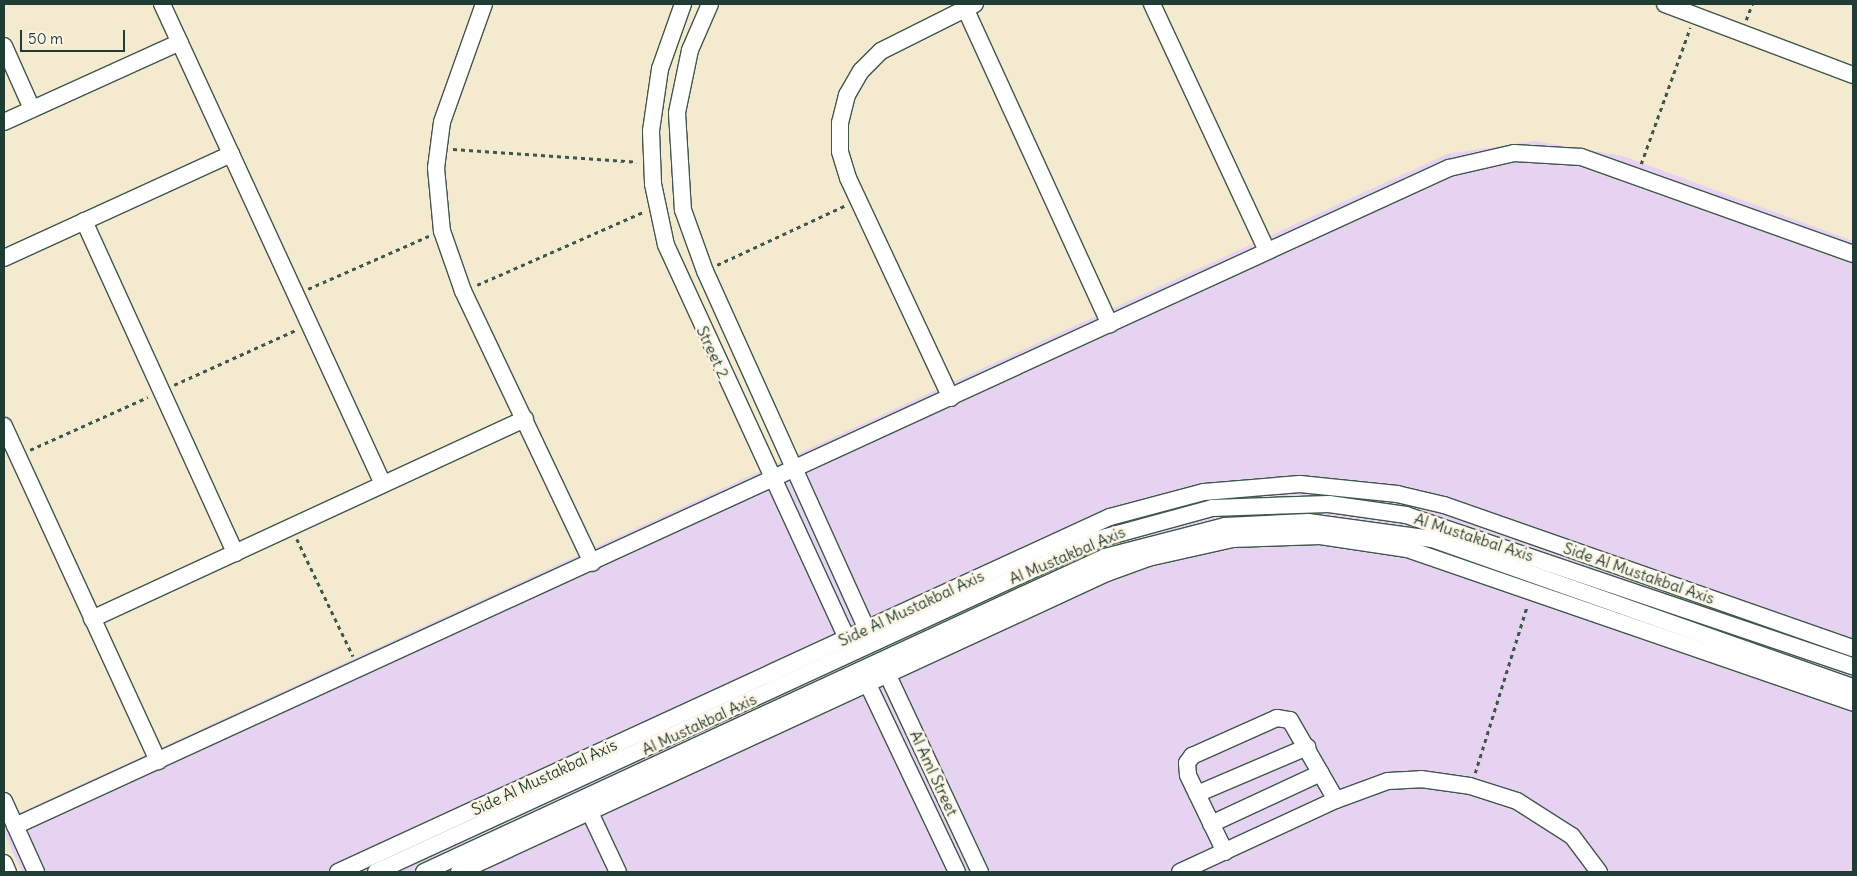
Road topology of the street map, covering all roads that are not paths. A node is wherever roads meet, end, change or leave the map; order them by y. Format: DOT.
graph roads {
  1 [pos="162,4"];
  2 [pos="484,4"];
  3 [pos="683,4"];
  4 [pos="710,4"];
  5 [pos="1152,4"];
  6 [pos="1665,4"];
  7 [pos="970,6"];
  8 [pos="180,42"];
  9 [pos="4,46"];
  10 [pos="1853,75"];
  11 [pos="32,109"];
  12 [pos="4,122"];
  13 [pos="231,154"];
  14 [pos="84,221"];
  15 [pos="1267,251"];
  16 [pos="1853,254"];
  17 [pos="4,258"];
  18 [pos="1110,324"];
  19 [pos="951,398"];
  20 [pos="525,419"];
  21 [pos="4,426"];
  22 [pos="795,470"];
  23 [pos="773,480"];
  24 [pos="383,484"];
  25 [pos="235,553"];
  26 [pos="592,563"];
  27 [pos="92,618"];
  28 [pos="870,636"];
  29 [pos="850,645"];
  30 [pos="1853,648"];
  31 [pos="1853,666"];
  32 [pos="884,668"];
  33 [pos="864,677"];
  34 [pos="1853,687"];
  35 [pos="1853,703"];
  36 [pos="1308,747"];
  37 [pos="158,761"];
  38 [pos="1321,772"];
  39 [pos="1197,794"];
  40 [pos="1336,800"];
  41 [pos="4,801"];
  42 [pos="587,805"];
  43 [pos="1211,824"];
  44 [pos="15,826"];
  45 [pos="1225,852"];
  46 [pos="4,863"];
  47 [pos="8,872"];
  48 [pos="36,872"];
  49 [pos="338,872"];
  50 [pos="376,872"];
  51 [pos="424,872"];
  52 [pos="459,872"];
  53 [pos="618,872"];
  54 [pos="957,872"];
  55 [pos="980,872"];
  56 [pos="1180,872"];
  57 [pos="1599,872"];
  1 -- 8 [label="street"];
  2 -- 20 [label="street"];
  3 -- 23 [label="street, Street 2"];
  4 -- 22 [label="street, Street 2"];
  5 -- 15 [label="street"];
  6 -- 10 [label="street"];
  7 -- 18 [label="street"];
  7 -- 19 [label="street"];
  8 -- 11 [label="street"];
  8 -- 13 [label="street"];
  9 -- 11 [label="street"];
  11 -- 12 [label="street"];
  13 -- 14 [label="street"];
  13 -- 24 [label="street"];
  14 -- 17 [label="street"];
  14 -- 25 [label="street"];
  15 -- 16 [label="street"];
  15 -- 18 [label="street"];
  18 -- 19 [label="street"];
  19 -- 22 [label="street"];
  20 -- 24 [label="street"];
  20 -- 26 [label="street"];
  21 -- 27 [label="street"];
  22 -- 23 [label="street"];
  22 -- 28 [label="street, Street 2"];
  23 -- 26 [label="street"];
  23 -- 29 [label="street, Street 2"];
  24 -- 25 [label="street"];
  25 -- 27 [label="street"];
  26 -- 37 [label="street"];
  27 -- 37 [label="street"];
  28 -- 29 [label="street, Al Mustakbal Axis"];
  28 -- 30 [label="street, Side Al Mustakbal Axis"];
  28 -- 31 [label="street, Al Mustakbal Axis"];
  28 -- 32 [label="street, Street 2"];
  29 -- 33 [label="street, Street 2"];
  29 -- 49 [label="street, Side Al Mustakbal Axis"];
  29 -- 50 [label="street, Al Mustakbal Axis"];
  32 -- 33 [label="street"];
  32 -- 34 [label="street, Al Mustakbal Axis"];
  32 -- 35 [label="street"];
  32 -- 55 [label="street, Al Aml Street"];
  33 -- 42 [label="street"];
  33 -- 54 [label="street, Al Aml Street"];
  36 -- 38 [label="street"];
  36 -- 39 [label="street"];
  36 -- 39 [label="street"];
  37 -- 44 [label="street"];
  38 -- 40 [label="street"];
  38 -- 43 [label="street"];
  39 -- 43 [label="street"];
  40 -- 45 [label="street"];
  40 -- 57 [label="street"];
  41 -- 44 [label="street"];
  42 -- 51 [label="street"];
  42 -- 52 [label="street"];
  42 -- 53 [label="street"];
  43 -- 45 [label="street"];
  44 -- 48 [label="street"];
  45 -- 56 [label="street"];
  46 -- 47 [label="street"];
}
